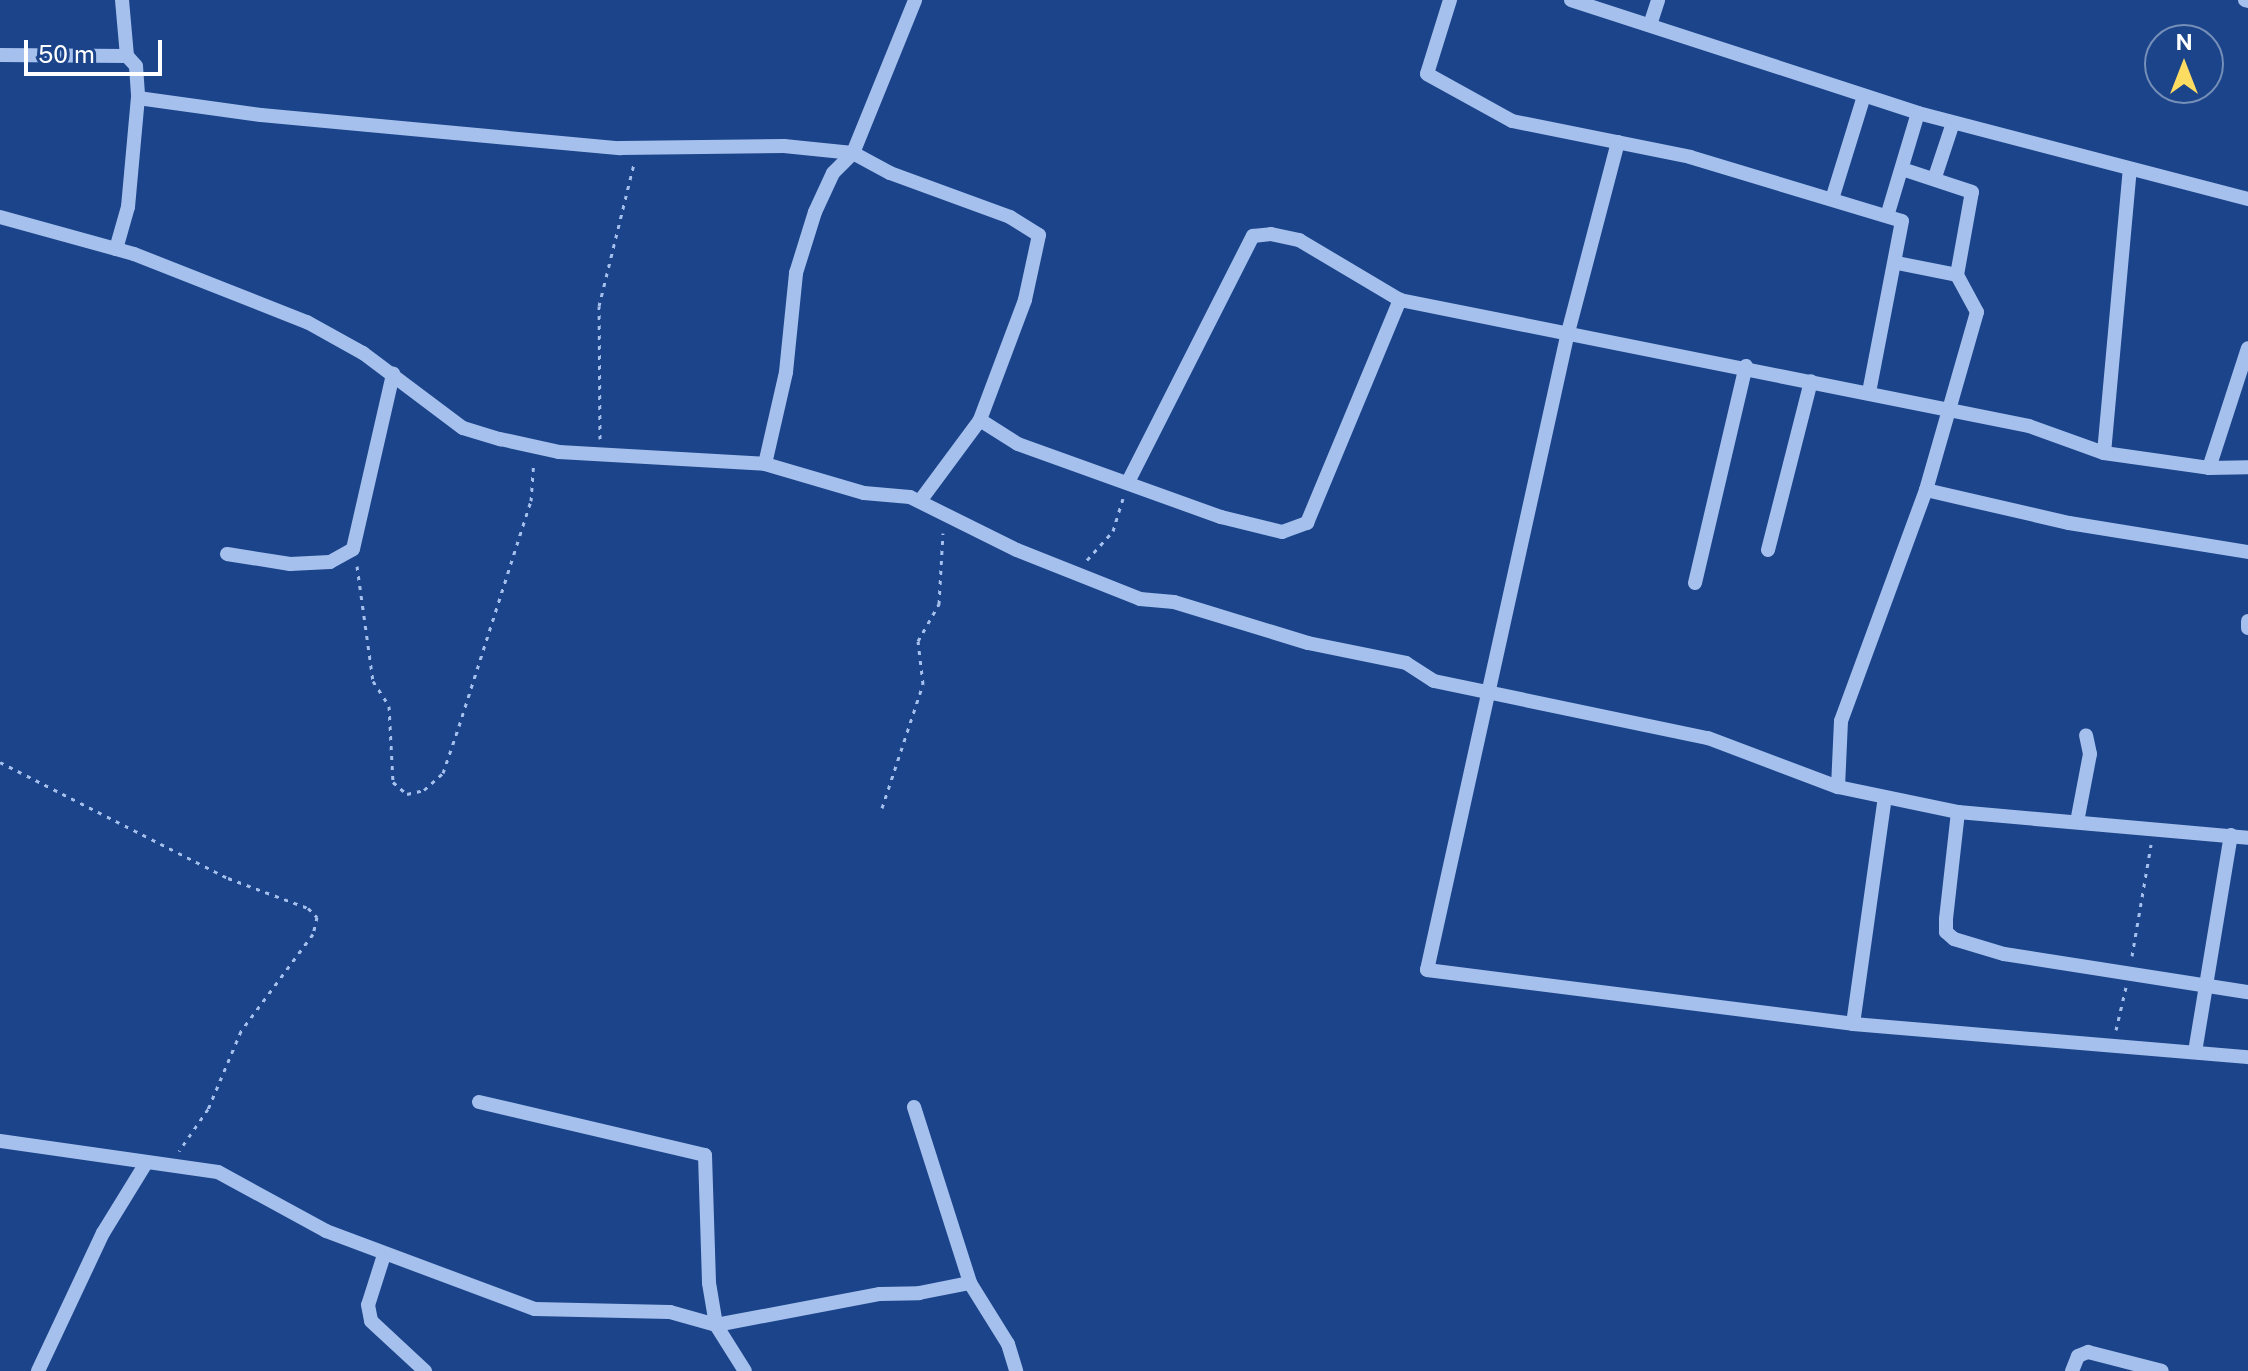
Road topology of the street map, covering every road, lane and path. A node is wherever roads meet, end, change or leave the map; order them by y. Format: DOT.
graph roads {
  1 [pos="122,0"];
  2 [pos="915,0"];
  3 [pos="1450,0"];
  4 [pos="1571,0"];
  5 [pos="1658,0"];
  6 [pos="1650,25"];
  7 [pos="0,55"];
  8 [pos="127,56"];
  9 [pos="1864,96"];
  10 [pos="138,98"];
  11 [pos="1918,113"];
  12 [pos="1953,123"];
  13 [pos="1618,142"];
  14 [pos="637,147"];
  15 [pos="853,153"];
  16 [pos="1902,169"];
  17 [pos="2130,169"];
  18 [pos="1935,177"];
  19 [pos="1833,196"];
  20 [pos="2248,199"];
  21 [pos="1888,213"];
  22 [pos="0,217"];
  23 [pos="116,249"];
  24 [pos="1897,263"];
  25 [pos="1957,275"];
  26 [pos="1400,300"];
  27 [pos="1568,332"];
  28 [pos="2248,348"];
  29 [pos="1746,366"];
  30 [pos="393,374"];
  31 [pos="1811,381"];
  32 [pos="1869,393"];
  33 [pos="1948,409"];
  34 [pos="980,420"];
  35 [pos="536,447"];
  36 [pos="2104,453"];
  37 [pos="601,454"];
  38 [pos="765,464"];
  39 [pos="2248,467"];
  40 [pos="2209,468"];
  41 [pos="1128,482"];
  42 [pos="1926,490"];
  43 [pos="920,501"];
  44 [pos="943,512"];
  45 [pos="353,549"];
  46 [pos="1768,550"];
  47 [pos="2248,552"];
  48 [pos="227,554"];
  49 [pos="1073,575"];
  50 [pos="1695,583"];
  51 [pos="2248,621"];
  52 [pos="2248,628"];
  53 [pos="1485,692"];
  54 [pos="2086,735"];
  55 [pos="0,762"];
  56 [pos="1838,787"];
  57 [pos="1885,797"];
  58 [pos="882,808"];
  59 [pos="1958,812"];
  60 [pos="2077,822"];
  61 [pos="2153,828"];
  62 [pos="2231,835"];
  63 [pos="2248,838"];
  64 [pos="2129,974"];
  65 [pos="2204,986"];
  66 [pos="2248,992"];
  67 [pos="1853,1024"];
  68 [pos="2112,1046"];
  69 [pos="2195,1052"];
  70 [pos="2248,1057"];
  71 [pos="479,1102"];
  72 [pos="914,1107"];
  73 [pos="0,1141"];
  74 [pos="146,1163"];
  75 [pos="169,1164"];
  76 [pos="384,1255"];
  77 [pos="970,1283"];
  78 [pos="716,1325"];
  79 [pos="38,1371"];
  80 [pos="425,1371"];
  81 [pos="745,1371"];
  82 [pos="1016,1371"];
  83 [pos="2072,1371"];
  84 [pos="2162,1371"];
  1 -- 8 [label="street"];
  2 -- 15 [label="street"];
  3 -- 13 [label="street"];
  4 -- 6 [label="street"];
  5 -- 6 [label="street"];
  6 -- 9 [label="street"];
  7 -- 8 [label="street"];
  8 -- 10 [label="street"];
  9 -- 11 [label="street"];
  9 -- 19 [label="street"];
  10 -- 14 [label="street"];
  10 -- 23 [label="street"];
  11 -- 12 [label="street"];
  11 -- 16 [label="street"];
  12 -- 17 [label="street"];
  12 -- 18 [label="street"];
  13 -- 19 [label="street"];
  13 -- 27 [label="street"];
  14 -- 15 [label="street"];
  14 -- 37 [label="path"];
  15 -- 34 [label="street"];
  15 -- 38 [label="street"];
  16 -- 18 [label="street"];
  16 -- 21 [label="street"];
  17 -- 20 [label="street"];
  17 -- 36 [label="street"];
  18 -- 25 [label="street"];
  19 -- 21 [label="street"];
  21 -- 24 [label="street"];
  22 -- 23 [label="street"];
  23 -- 30 [label="street"];
  24 -- 25 [label="street"];
  24 -- 32 [label="street"];
  25 -- 33 [label="street"];
  26 -- 27 [label="street"];
  26 -- 41 [label="street"];
  26 -- 41 [label="street"];
  27 -- 29 [label="street"];
  27 -- 53 [label="street"];
  28 -- 40 [label="street"];
  29 -- 31 [label="street"];
  29 -- 50 [label="street"];
  30 -- 35 [label="street"];
  30 -- 45 [label="street"];
  31 -- 32 [label="street"];
  31 -- 46 [label="street"];
  32 -- 33 [label="street"];
  33 -- 36 [label="street"];
  33 -- 42 [label="street"];
  34 -- 41 [label="street"];
  34 -- 43 [label="street"];
  35 -- 37 [label="street"];
  35 -- 45 [label="path"];
  36 -- 40 [label="street"];
  37 -- 38 [label="street"];
  38 -- 43 [label="street"];
  39 -- 40 [label="street"];
  41 -- 49 [label="path"];
  42 -- 47 [label="street"];
  42 -- 56 [label="street"];
  43 -- 44 [label="street"];
  44 -- 49 [label="street"];
  44 -- 58 [label="path"];
  45 -- 48 [label="street"];
  49 -- 53 [label="street"];
  51 -- 52 [label="street"];
  53 -- 56 [label="street"];
  53 -- 67 [label="street"];
  54 -- 60 [label="street"];
  55 -- 75 [label="path"];
  56 -- 57 [label="street"];
  57 -- 59 [label="street"];
  57 -- 67 [label="street"];
  59 -- 60 [label="street"];
  59 -- 64 [label="street"];
  60 -- 61 [label="street"];
  61 -- 62 [label="street"];
  61 -- 64 [label="path"];
  62 -- 63 [label="street"];
  62 -- 65 [label="street"];
  64 -- 65 [label="street"];
  64 -- 68 [label="path"];
  65 -- 66 [label="street"];
  65 -- 69 [label="street"];
  67 -- 68 [label="street"];
  68 -- 69 [label="street"];
  69 -- 70 [label="street"];
  71 -- 78 [label="street"];
  72 -- 77 [label="street"];
  73 -- 74 [label="street"];
  74 -- 75 [label="street"];
  74 -- 79 [label="street"];
  75 -- 76 [label="street"];
  76 -- 78 [label="street"];
  76 -- 80 [label="street"];
  77 -- 78 [label="street"];
  77 -- 82 [label="street"];
  78 -- 81 [label="street"];
  83 -- 84 [label="street"];
}
